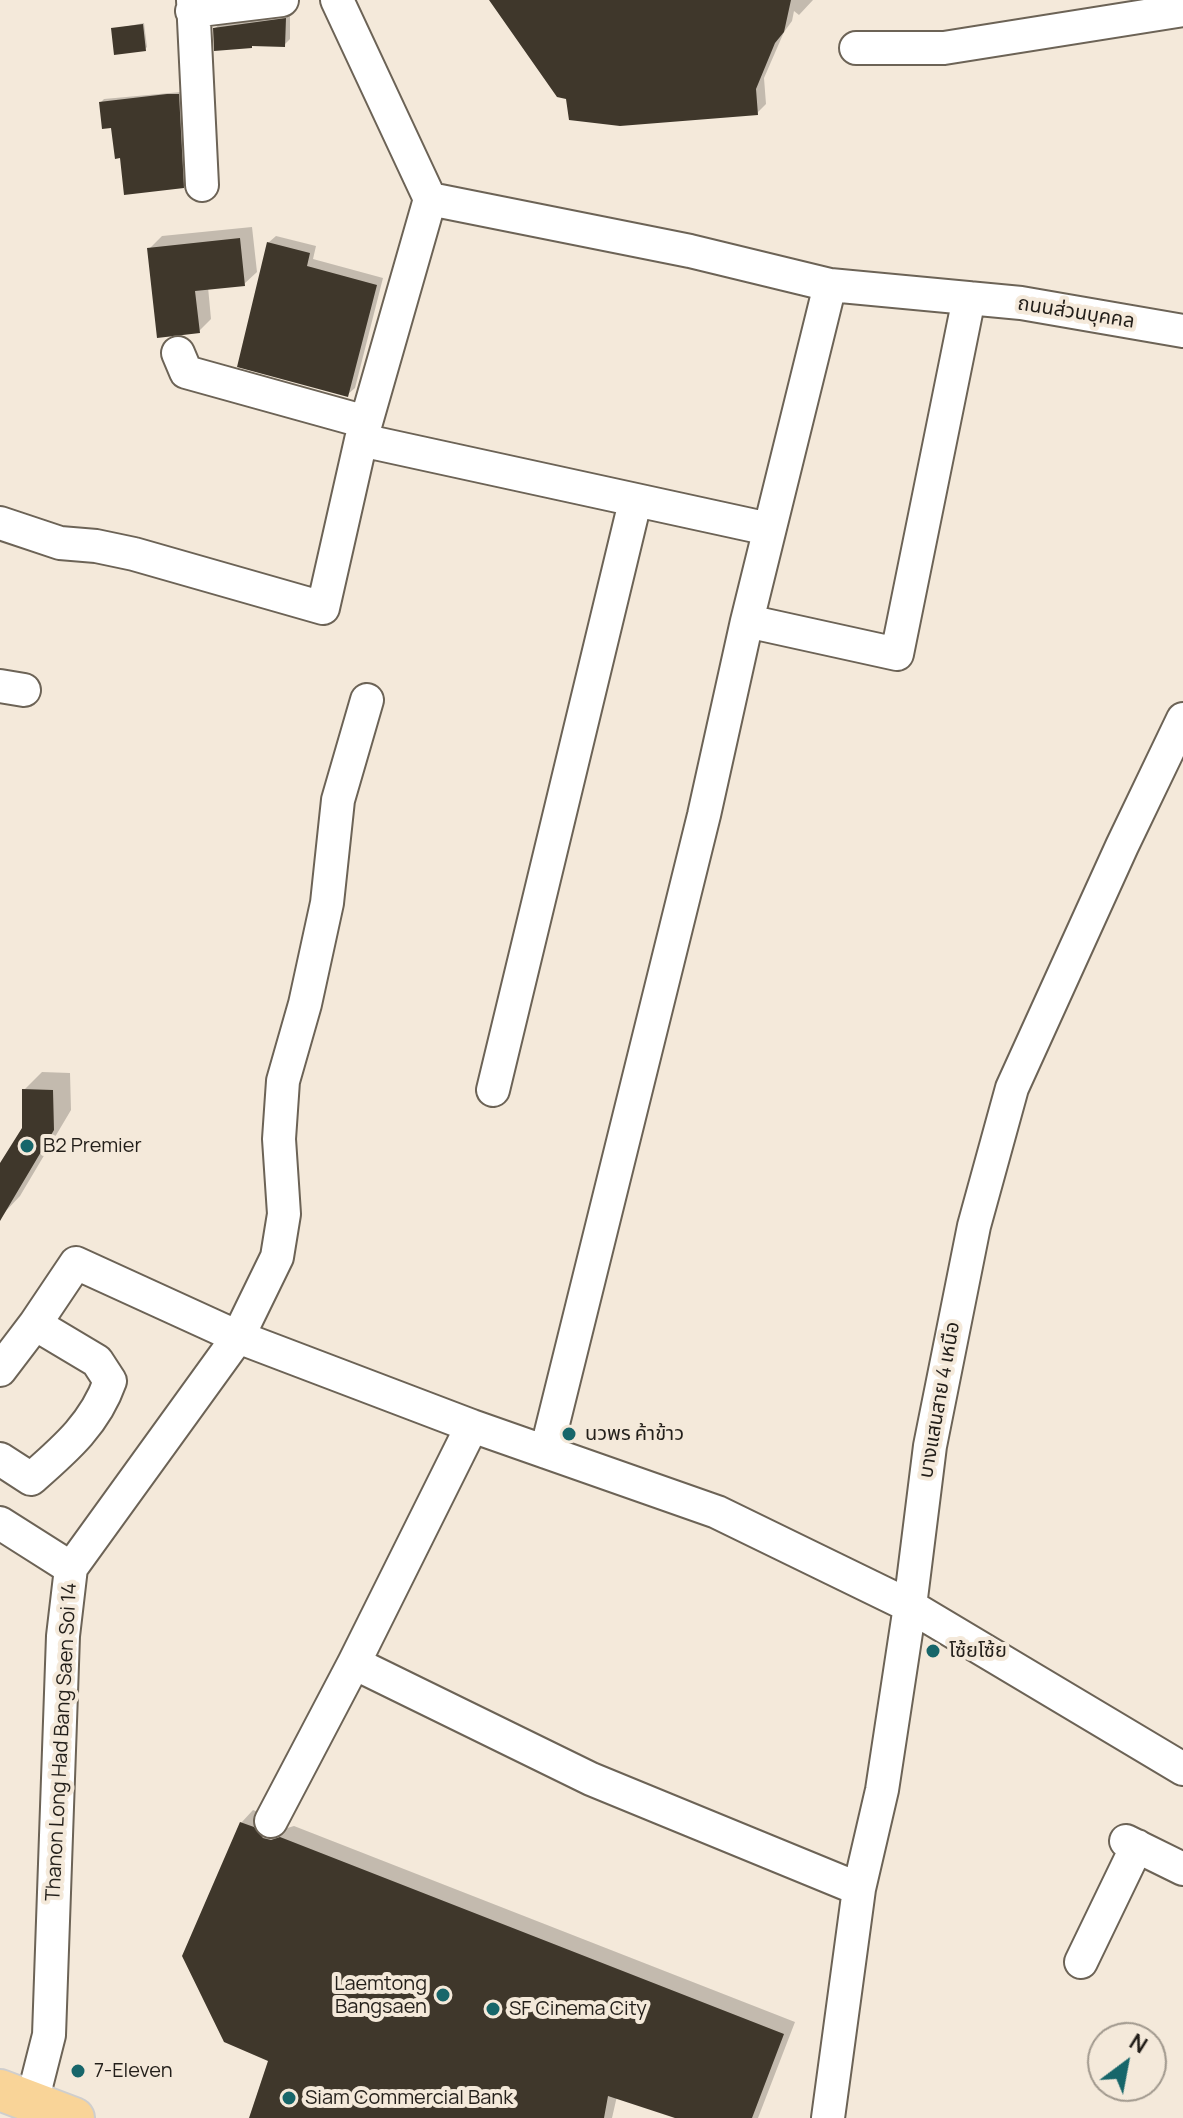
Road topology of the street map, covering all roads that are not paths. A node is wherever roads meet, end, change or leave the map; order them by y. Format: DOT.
graph roads {
  1 [pos="282,0"];
  2 [pos="337,0"];
  3 [pos="193,6"];
  4 [pos="1183,10"];
  5 [pos="856,48"];
  6 [pos="202,185"];
  7 [pos="430,199"];
  8 [pos="830,285"];
  9 [pos="969,298"];
  10 [pos="1183,331"];
  11 [pos="178,353"];
  12 [pos="364,431"];
  13 [pos="635,502"];
  14 [pos="0,523"];
  15 [pos="769,529"];
  16 [pos="747,621"];
  17 [pos="367,700"];
  18 [pos="1183,719"];
  19 [pos="493,1090"];
  20 [pos="35,1324"];
  21 [pos="238,1337"];
  22 [pos="0,1370"];
  23 [pos="472,1426"];
  24 [pos="546,1452"];
  25 [pos="5,1474"];
  26 [pos="0,1523"];
  27 [pos="71,1568"];
  28 [pos="910,1606"];
  29 [pos="354,1663"];
  30 [pos="1183,1769"];
  31 [pos="271,1821"];
  32 [pos="1183,1869"];
  33 [pos="859,1889"];
  34 [pos="1081,1962"];
  35 [pos="11,2089"];
  36 [pos="74,2118"];
  37 [pos="828,2118"];
  1 -- 3 [label="street"];
  2 -- 7 [label="street"];
  3 -- 6 [label="street"];
  4 -- 5 [label="street"];
  7 -- 8 [label="street, ถนนส่วนบุคคล"];
  7 -- 12 [label="street"];
  8 -- 9 [label="street, ถนนส่วนบุคคล"];
  8 -- 15 [label="street"];
  9 -- 10 [label="street, ถนนส่วนบุคคล"];
  9 -- 16 [label="street"];
  11 -- 12 [label="street"];
  12 -- 13 [label="street"];
  12 -- 14 [label="street"];
  13 -- 15 [label="street"];
  13 -- 19 [label="street"];
  15 -- 16 [label="street"];
  16 -- 24 [label="street"];
  17 -- 21 [label="street, Thanon Long Had Bang Saen Soi 14"];
  18 -- 28 [label="street, บางแสนสาย 4 เหนือ"];
  20 -- 21 [label="street"];
  20 -- 22 [label="street"];
  20 -- 25 [label="street"];
  21 -- 23 [label="street"];
  21 -- 27 [label="street, Thanon Long Had Bang Saen Soi 14"];
  23 -- 24 [label="street"];
  23 -- 29 [label="street"];
  24 -- 28 [label="street"];
  26 -- 27 [label="street"];
  27 -- 35 [label="street, Thanon Long Had Bang Saen Soi 14"];
  28 -- 30 [label="street"];
  28 -- 33 [label="street, บางแสนสาย 4 เหนือ"];
  29 -- 31 [label="street"];
  29 -- 33 [label="street"];
  32 -- 34 [label="street"];
  33 -- 37 [label="street, บางแสนสาย 4 เหนือ"];
  35 -- 36 [label="main road"];
}
